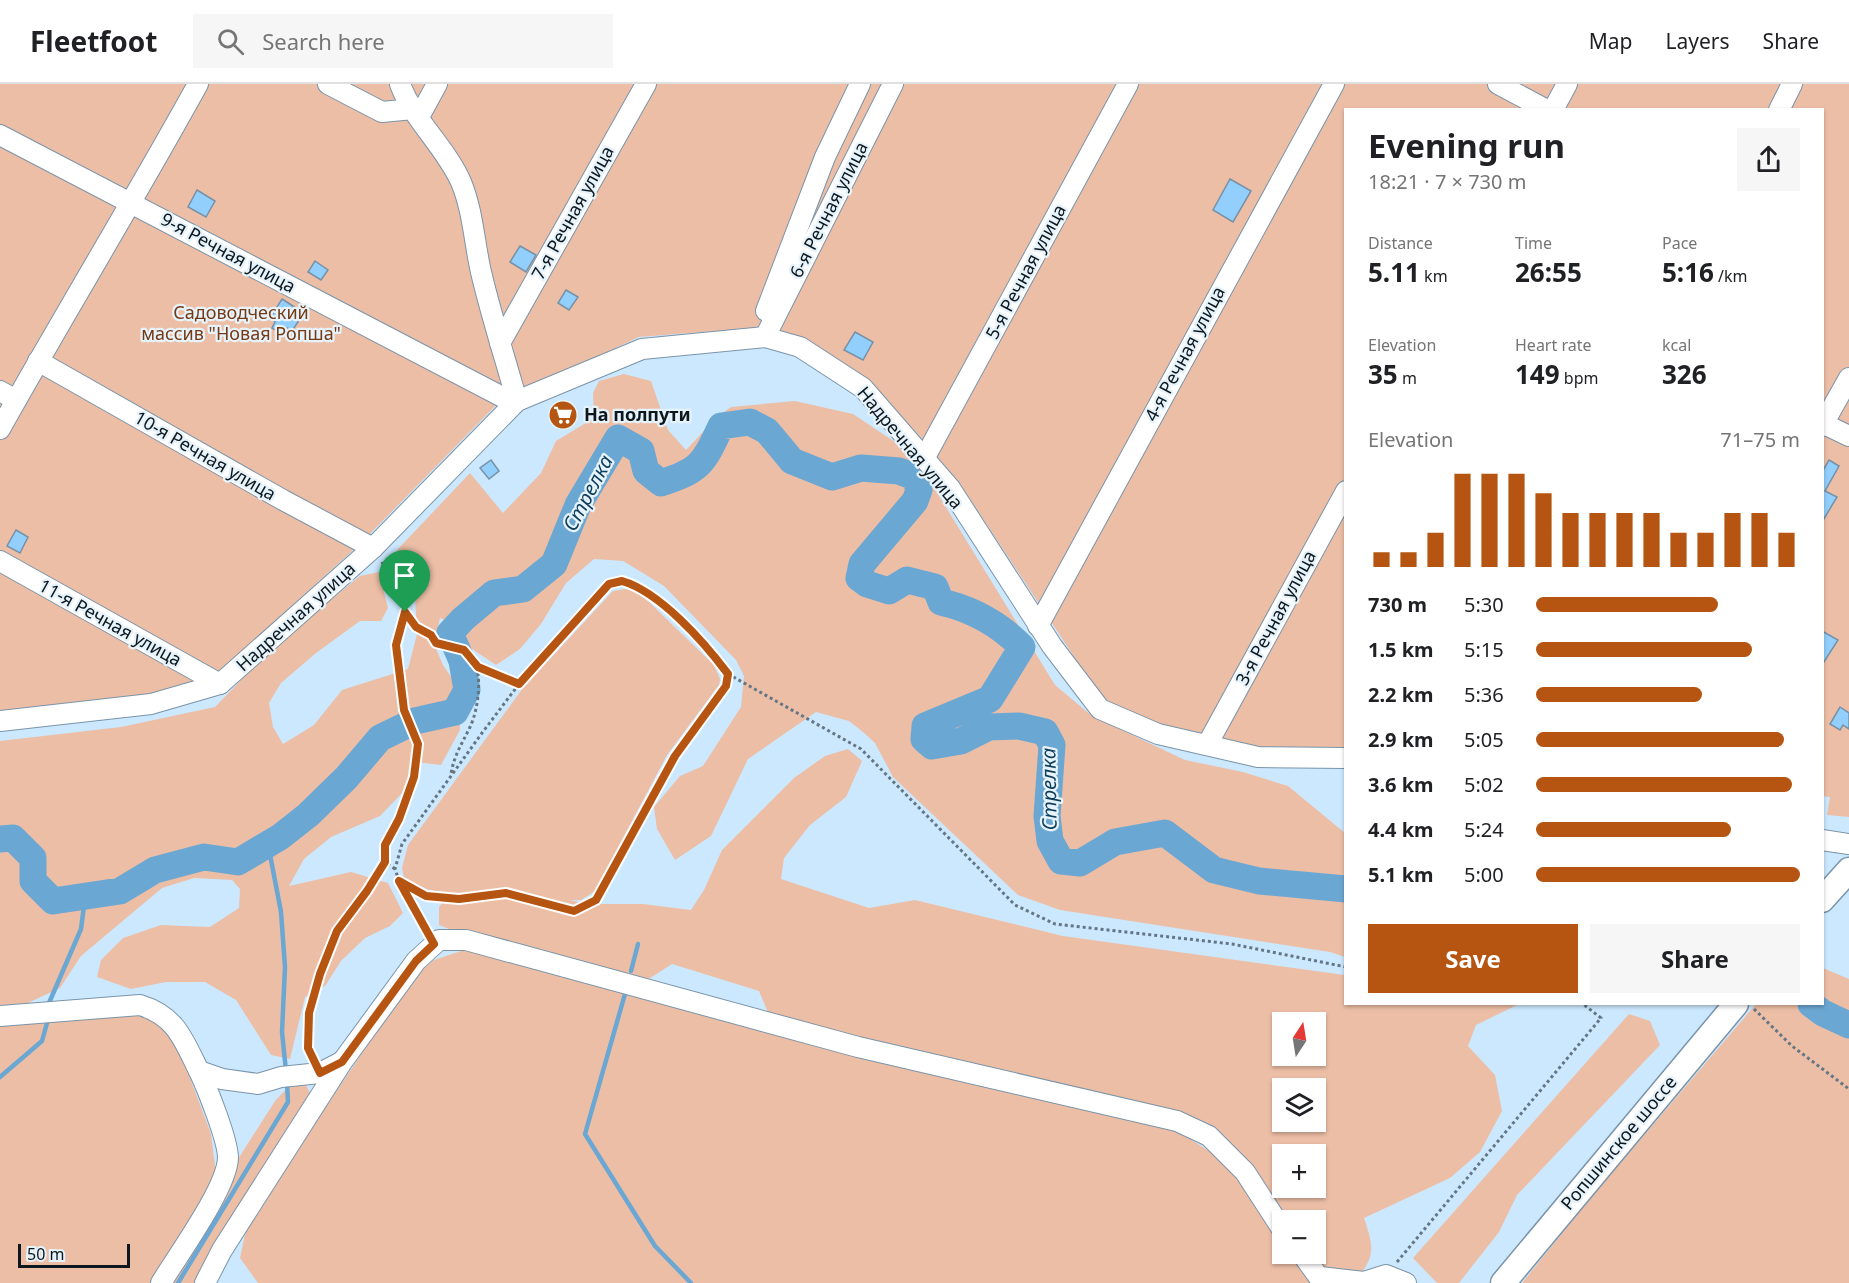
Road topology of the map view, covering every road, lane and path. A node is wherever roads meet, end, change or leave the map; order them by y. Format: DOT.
graph roads {
  1 [pos="198,84"];
  2 [pos="328,84"];
  3 [pos="400,84"];
  4 [pos="437,84"];
  5 [pos="646,84"];
  6 [pos="860,84"];
  7 [pos="893,84"];
  8 [pos="1128,84"];
  9 [pos="1334,84"];
  10 [pos="1498,84"];
  11 [pos="1568,84"];
  12 [pos="1792,84"];
  13 [pos="1543,108"];
  14 [pos="1554,108"];
  15 [pos="1780,108"];
  16 [pos="416,113"];
  17 [pos="0,135"];
  18 [pos="133,203"];
  19 [pos="760,338"];
  20 [pos="500,343"];
  21 [pos="38,361"];
  22 [pos="1849,378"];
  23 [pos="8,395"];
  24 [pos="516,402"];
  25 [pos="1824,422"];
  26 [pos="1824,424"];
  27 [pos="0,429"];
  28 [pos="1849,436"];
  29 [pos="924,459"];
  30 [pos="1344,495"];
  31 [pos="373,548"];
  32 [pos="0,561"];
  33 [pos="405,612"];
  34 [pos="1038,626"];
  35 [pos="478,667"];
  36 [pos="728,674"];
  37 [pos="220,684"];
  38 [pos="519,684"];
  39 [pos="0,722"];
  40 [pos="1207,745"];
  41 [pos="1344,758"];
  42 [pos="451,775"];
  43 [pos="1824,840"];
  44 [pos="1849,844"];
  45 [pos="385,862"];
  46 [pos="395,869"];
  47 [pos="1849,870"];
  48 [pos="399,881"];
  49 [pos="1824,898"];
  50 [pos="434,944"];
  51 [pos="1344,967"];
  52 [pos="1583,1005"];
  53 [pos="1735,1005"];
  54 [pos="1749,1005"];
  55 [pos="0,1016"];
  56 [pos="342,1062"];
  57 [pos="198,1071"];
  58 [pos="320,1073"];
  59 [pos="1849,1089"];
  60 [pos="1272,1214"];
  61 [pos="1310,1264"];
  62 [pos="1382,1279"];
  63 [pos="1322,1280"];
  64 [pos="161,1283"];
  65 [pos="205,1283"];
  66 [pos="1406,1283"];
  67 [pos="1503,1283"];
  1 -- 18 [label="street"];
  2 -- 16 [label="street"];
  3 -- 16 [label="street"];
  4 -- 16 [label="street"];
  5 -- 20 [label="street, 7-я Речная улица"];
  6 -- 19 [label="street, 6-я Речная улица"];
  7 -- 19 [label="street, 6-я Речная улица"];
  8 -- 29 [label="street, 5-я Речная улица"];
  9 -- 34 [label="street, 4-я Речная улица"];
  10 -- 13 [label="street"];
  11 -- 14 [label="street"];
  12 -- 15 [label="street"];
  16 -- 20 [label="street"];
  17 -- 18 [label="street, 9-я Речная улица"];
  18 -- 21 [label="street"];
  18 -- 24 [label="street, 9-я Речная улица"];
  19 -- 24 [label="street, Надречная улица"];
  19 -- 29 [label="street, Надречная улица"];
  20 -- 24 [label="street"];
  21 -- 23 [label="street"];
  21 -- 31 [label="street, 10-я Речная улица"];
  22 -- 25 [label="street"];
  23 -- 27 [label="street"];
  24 -- 31 [label="street, Надречная улица"];
  26 -- 28 [label="street"];
  29 -- 34 [label="street, Надречная улица"];
  30 -- 40 [label="street, 3-я Речная улица"];
  31 -- 33 [label="path"];
  31 -- 37 [label="street, Надречная улица"];
  32 -- 37 [label="street, 11-я Речная улица"];
  33 -- 35 [label="path"];
  33 -- 45 [label="path"];
  34 -- 40 [label="street, Надречная улица"];
  35 -- 38 [label="path"];
  35 -- 42 [label="path"];
  36 -- 38 [label="path"];
  36 -- 48 [label="path"];
  36 -- 51 [label="path"];
  37 -- 39 [label="street, Надречная улица"];
  38 -- 42 [label="path"];
  40 -- 41 [label="street, Надречная улица"];
  42 -- 46 [label="path"];
  43 -- 44 [label="street"];
  45 -- 46 [label="path"];
  45 -- 58 [label="path"];
  46 -- 48 [label="path"];
  47 -- 49 [label="main road"];
  48 -- 50 [label="path"];
  50 -- 56 [label="street"];
  50 -- 60 [label="street"];
  52 -- 62 [label="path"];
  53 -- 67 [label="main road, Ропшинское шоссе"];
  54 -- 59 [label="path"];
  55 -- 57 [label="street"];
  56 -- 58 [label="street"];
  56 -- 65 [label="street"];
  57 -- 58 [label="street"];
  57 -- 64 [label="street"];
  61 -- 63 [label="street"];
  62 -- 63 [label="street"];
  62 -- 66 [label="street"];
}
